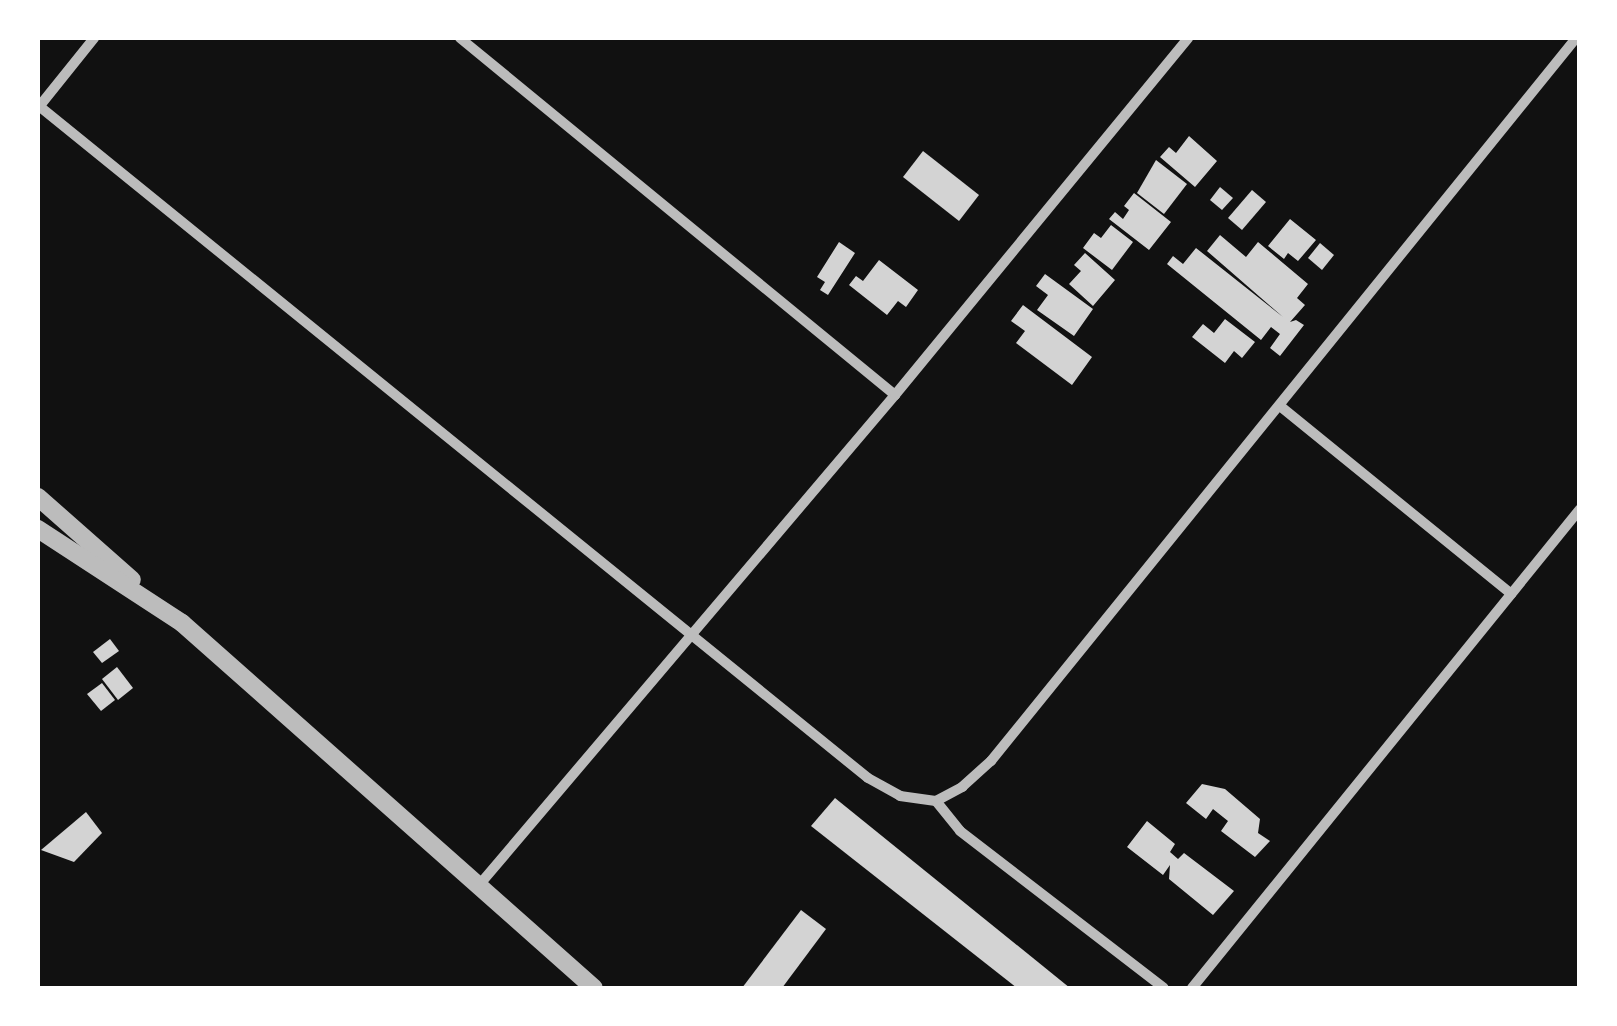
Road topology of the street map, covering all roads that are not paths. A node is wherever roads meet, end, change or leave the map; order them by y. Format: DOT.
graph roads {
  1 [pos="94,38"];
  2 [pos="460,38"];
  3 [pos="483,38"];
  4 [pos="1188,38"];
  5 [pos="1576,38"];
  6 [pos="474,49"];
  7 [pos="38,107"];
  8 [pos="895,396"];
  9 [pos="1280,406"];
  10 [pos="38,497"];
  11 [pos="1580,510"];
  12 [pos="38,528"];
  13 [pos="1511,594"];
  14 [pos="182,623"];
  15 [pos="691,633"];
  16 [pos="936,801"];
  17 [pos="480,884"];
  18 [pos="594,988"];
  19 [pos="1164,988"];
  20 [pos="1192,988"];
  1 -- 7 [label="street"];
  2 -- 6 [label="street"];
  3 -- 6 [label="street"];
  4 -- 8 [label="street"];
  5 -- 9 [label="street"];
  6 -- 8 [label="street"];
  7 -- 15 [label="street"];
  8 -- 15 [label="street"];
  9 -- 13 [label="street"];
  9 -- 16 [label="street"];
  10 -- 14 [label="street"];
  11 -- 13 [label="street"];
  12 -- 14 [label="street"];
  13 -- 20 [label="street"];
  14 -- 17 [label="street"];
  15 -- 16 [label="street"];
  15 -- 17 [label="street"];
  16 -- 19 [label="street"];
  17 -- 18 [label="street"];
}
